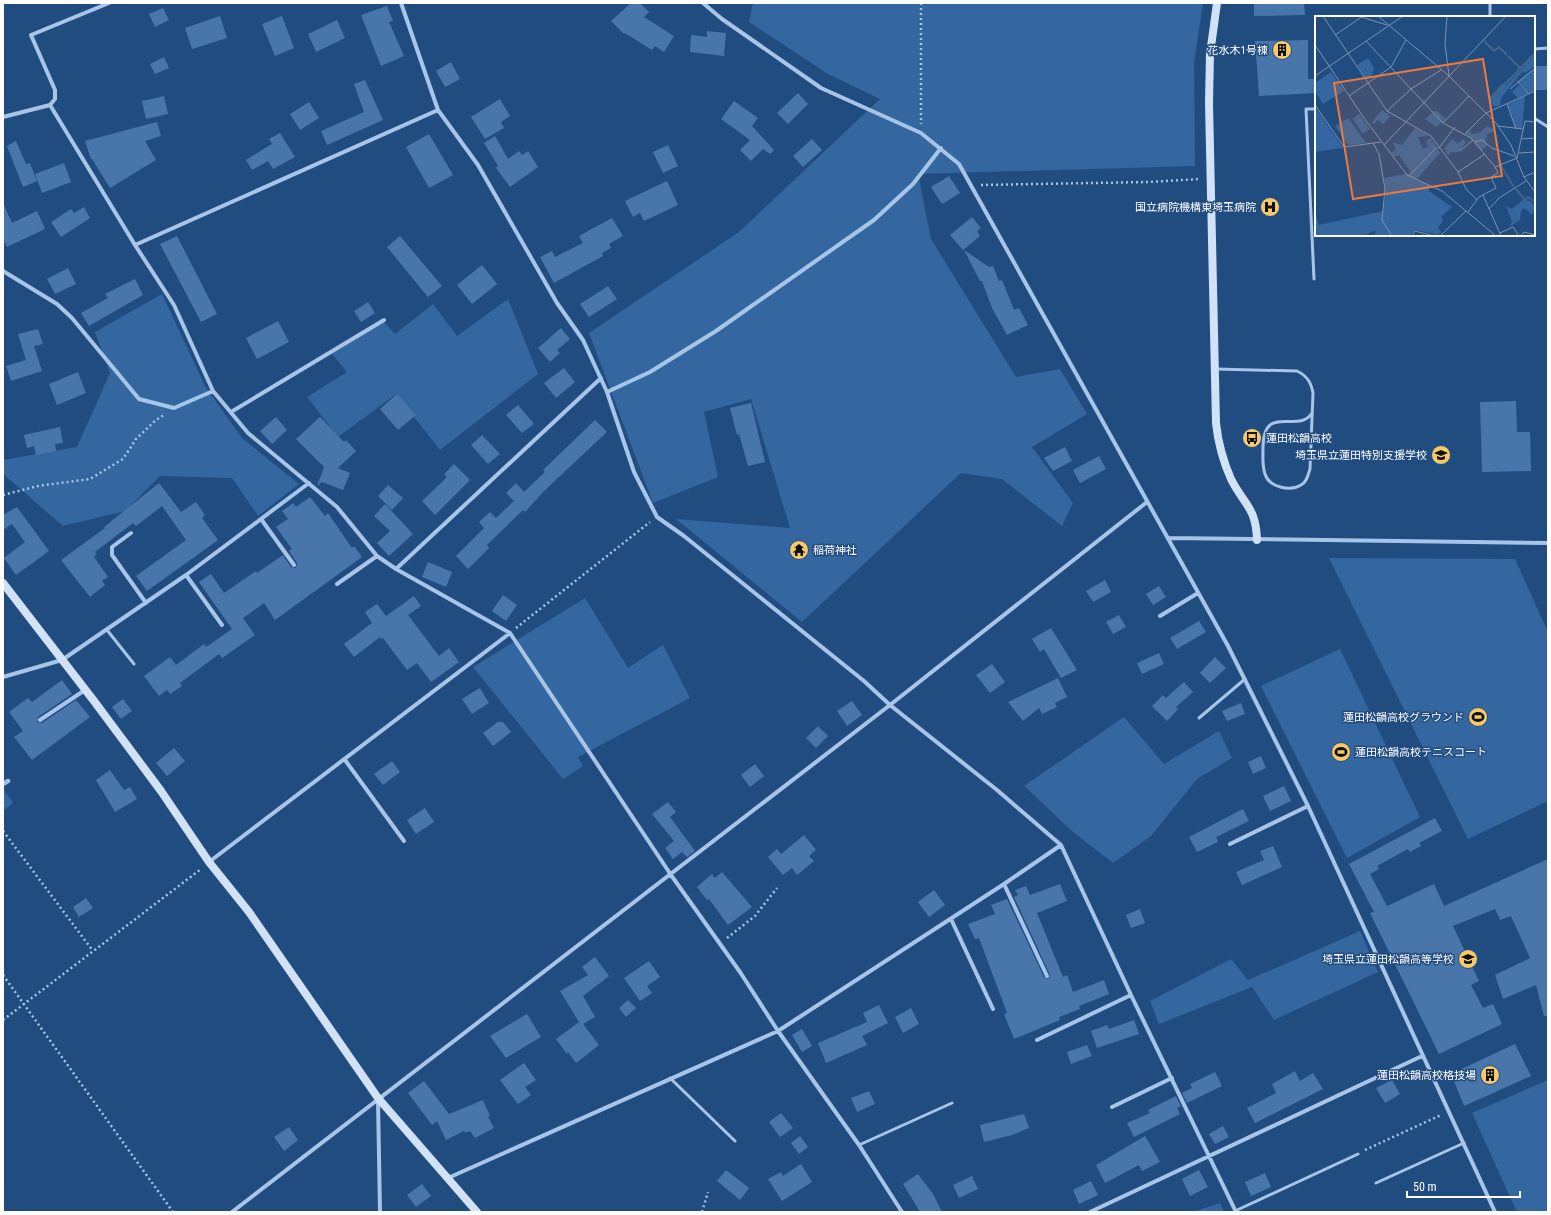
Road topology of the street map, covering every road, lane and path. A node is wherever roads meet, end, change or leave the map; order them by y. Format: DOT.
graph roads {
  1 [pos="109,3"];
  2 [pos="401,3"];
  3 [pos="703,3"];
  4 [pos="921,3"];
  5 [pos="1216,3"];
  6 [pos="1490,3"];
  7 [pos="1490,16"];
  8 [pos="1548,48"];
  9 [pos="1535,49"];
  10 [pos="50,105"];
  11 [pos="1315,109"];
  12 [pos="438,110"];
  13 [pos="3,117"];
  14 [pos="1535,119"];
  15 [pos="1548,127"];
  16 [pos="921,133"];
  17 [pos="941,148"];
  18 [pos="1210,178"];
  19 [pos="970,185"];
  20 [pos="135,245"];
  21 [pos="3,270"];
  22 [pos="1314,279"];
  23 [pos="384,320"];
  24 [pos="1214,369"];
  25 [pos="600,378"];
  26 [pos="213,390"];
  27 [pos="607,392"];
  28 [pos="174,408"];
  29 [pos="231,412"];
  30 [pos="1312,413"];
  31 [pos="309,483"];
  32 [pos="3,495"];
  33 [pos="1147,502"];
  34 [pos="656,516"];
  35 [pos="261,519"];
  36 [pos="131,533"];
  37 [pos="1168,538"];
  38 [pos="1257,540"];
  39 [pos="1548,543"];
  40 [pos="377,556"];
  41 [pos="294,565"];
  42 [pos="396,569"];
  43 [pos="186,574"];
  44 [pos="3,583"];
  45 [pos="338,584"];
  46 [pos="1198,593"];
  47 [pos="146,603"];
  48 [pos="1160,616"];
  49 [pos="222,625"];
  50 [pos="107,630"];
  51 [pos="510,633"];
  52 [pos="62,660"];
  53 [pos="134,664"];
  54 [pos="3,677"];
  55 [pos="1245,679"];
  56 [pos="85,690"];
  57 [pos="890,705"];
  58 [pos="1199,718"];
  59 [pos="40,720"];
  60 [pos="344,760"];
  61 [pos="1308,806"];
  62 [pos="3,831"];
  63 [pos="404,841"];
  64 [pos="1061,844"];
  65 [pos="1230,844"];
  66 [pos="209,862"];
  67 [pos="670,874"];
  68 [pos="1004,884"];
  69 [pos="777,888"];
  70 [pos="951,919"];
  71 [pos="720,943"];
  72 [pos="93,951"];
  73 [pos="3,975"];
  74 [pos="1047,976"];
  75 [pos="1131,995"];
  76 [pos="23,1004"];
  77 [pos="993,1009"];
  78 [pos="3,1020"];
  79 [pos="778,1031"];
  80 [pos="1037,1040"];
  81 [pos="1422,1056"];
  82 [pos="670,1078"];
  83 [pos="1172,1078"];
  84 [pos="378,1098"];
  85 [pos="952,1103"];
  86 [pos="1112,1107"];
  87 [pos="1448,1112"];
  88 [pos="736,1141"];
  89 [pos="1464,1143"];
  90 [pos="860,1145"];
  91 [pos="1358,1154"];
  92 [pos="1210,1157"];
  93 [pos="448,1178"];
  94 [pos="1376,1183"];
  95 [pos="708,1192"];
  96 [pos="1236,1211"];
  97 [pos="173,1212"];
  98 [pos="232,1212"];
  99 [pos="380,1212"];
  100 [pos="477,1212"];
  101 [pos="702,1212"];
  102 [pos="902,1212"];
  103 [pos="1090,1212"];
  104 [pos="1495,1212"];
  1 -- 10 [label="street"];
  2 -- 12 [label="street"];
  3 -- 16 [label="street"];
  4 -- 16 [label="path"];
  5 -- 18 [label="street"];
  6 -- 7 [label="lane"];
  8 -- 9 [label="lane"];
  10 -- 13 [label="street"];
  10 -- 20 [label="street"];
  11 -- 22 [label="lane"];
  12 -- 20 [label="street"];
  12 -- 25 [label="street"];
  14 -- 15 [label="lane"];
  16 -- 17 [label="street"];
  17 -- 19 [label="street"];
  17 -- 27 [label="street"];
  18 -- 19 [label="path"];
  18 -- 24 [label="street"];
  19 -- 33 [label="street"];
  20 -- 26 [label="street"];
  21 -- 28 [label="street"];
  23 -- 29 [label="street"];
  24 -- 30 [label="lane"];
  24 -- 38 [label="street"];
  25 -- 27 [label="street"];
  25 -- 42 [label="street"];
  26 -- 28 [label="street"];
  26 -- 29 [label="street"];
  27 -- 34 [label="street"];
  28 -- 32 [label="path"];
  29 -- 31 [label="street"];
  30 -- 30 [label="lane"];
  31 -- 35 [label="street"];
  31 -- 40 [label="street"];
  33 -- 37 [label="street"];
  33 -- 57 [label="street"];
  34 -- 51 [label="path"];
  34 -- 57 [label="street"];
  35 -- 41 [label="street"];
  35 -- 43 [label="street"];
  36 -- 47 [label="street"];
  37 -- 38 [label="street"];
  37 -- 46 [label="street"];
  38 -- 39 [label="street"];
  40 -- 42 [label="street"];
  40 -- 45 [label="street"];
  42 -- 51 [label="street"];
  43 -- 47 [label="street"];
  43 -- 49 [label="street"];
  44 -- 52 [label="street"];
  46 -- 48 [label="street"];
  46 -- 55 [label="street"];
  47 -- 50 [label="street"];
  50 -- 52 [label="street"];
  50 -- 53 [label="lane"];
  51 -- 60 [label="street"];
  51 -- 67 [label="street"];
  52 -- 54 [label="street"];
  52 -- 56 [label="street"];
  55 -- 58 [label="lane"];
  55 -- 61 [label="street"];
  56 -- 59 [label="street"];
  56 -- 66 [label="street"];
  57 -- 64 [label="street"];
  57 -- 67 [label="street"];
  60 -- 63 [label="street"];
  60 -- 66 [label="street"];
  61 -- 65 [label="street"];
  61 -- 81 [label="street"];
  62 -- 72 [label="path"];
  64 -- 68 [label="street"];
  64 -- 75 [label="street"];
  66 -- 72 [label="path"];
  66 -- 84 [label="street"];
  67 -- 71 [label="street"];
  67 -- 84 [label="street"];
  68 -- 70 [label="street"];
  68 -- 74 [label="street"];
  69 -- 71 [label="path"];
  70 -- 77 [label="street"];
  70 -- 79 [label="street"];
  71 -- 79 [label="street"];
  72 -- 76 [label="path"];
  73 -- 76 [label="path"];
  75 -- 80 [label="street"];
  75 -- 83 [label="street"];
  76 -- 78 [label="path"];
  76 -- 97 [label="path"];
  79 -- 82 [label="street"];
  79 -- 90 [label="street"];
  81 -- 87 [label="street"];
  81 -- 92 [label="street"];
  82 -- 88 [label="lane"];
  82 -- 93 [label="street"];
  83 -- 86 [label="street"];
  83 -- 92 [label="street"];
  84 -- 93 [label="street"];
  84 -- 98 [label="street"];
  84 -- 99 [label="street"];
  85 -- 90 [label="lane"];
  87 -- 89 [label="street"];
  87 -- 91 [label="path"];
  89 -- 94 [label="lane"];
  89 -- 104 [label="street"];
  90 -- 102 [label="street"];
  91 -- 96 [label="lane"];
  92 -- 96 [label="street"];
  92 -- 103 [label="street"];
  93 -- 100 [label="street"];
  95 -- 101 [label="path"];
}
